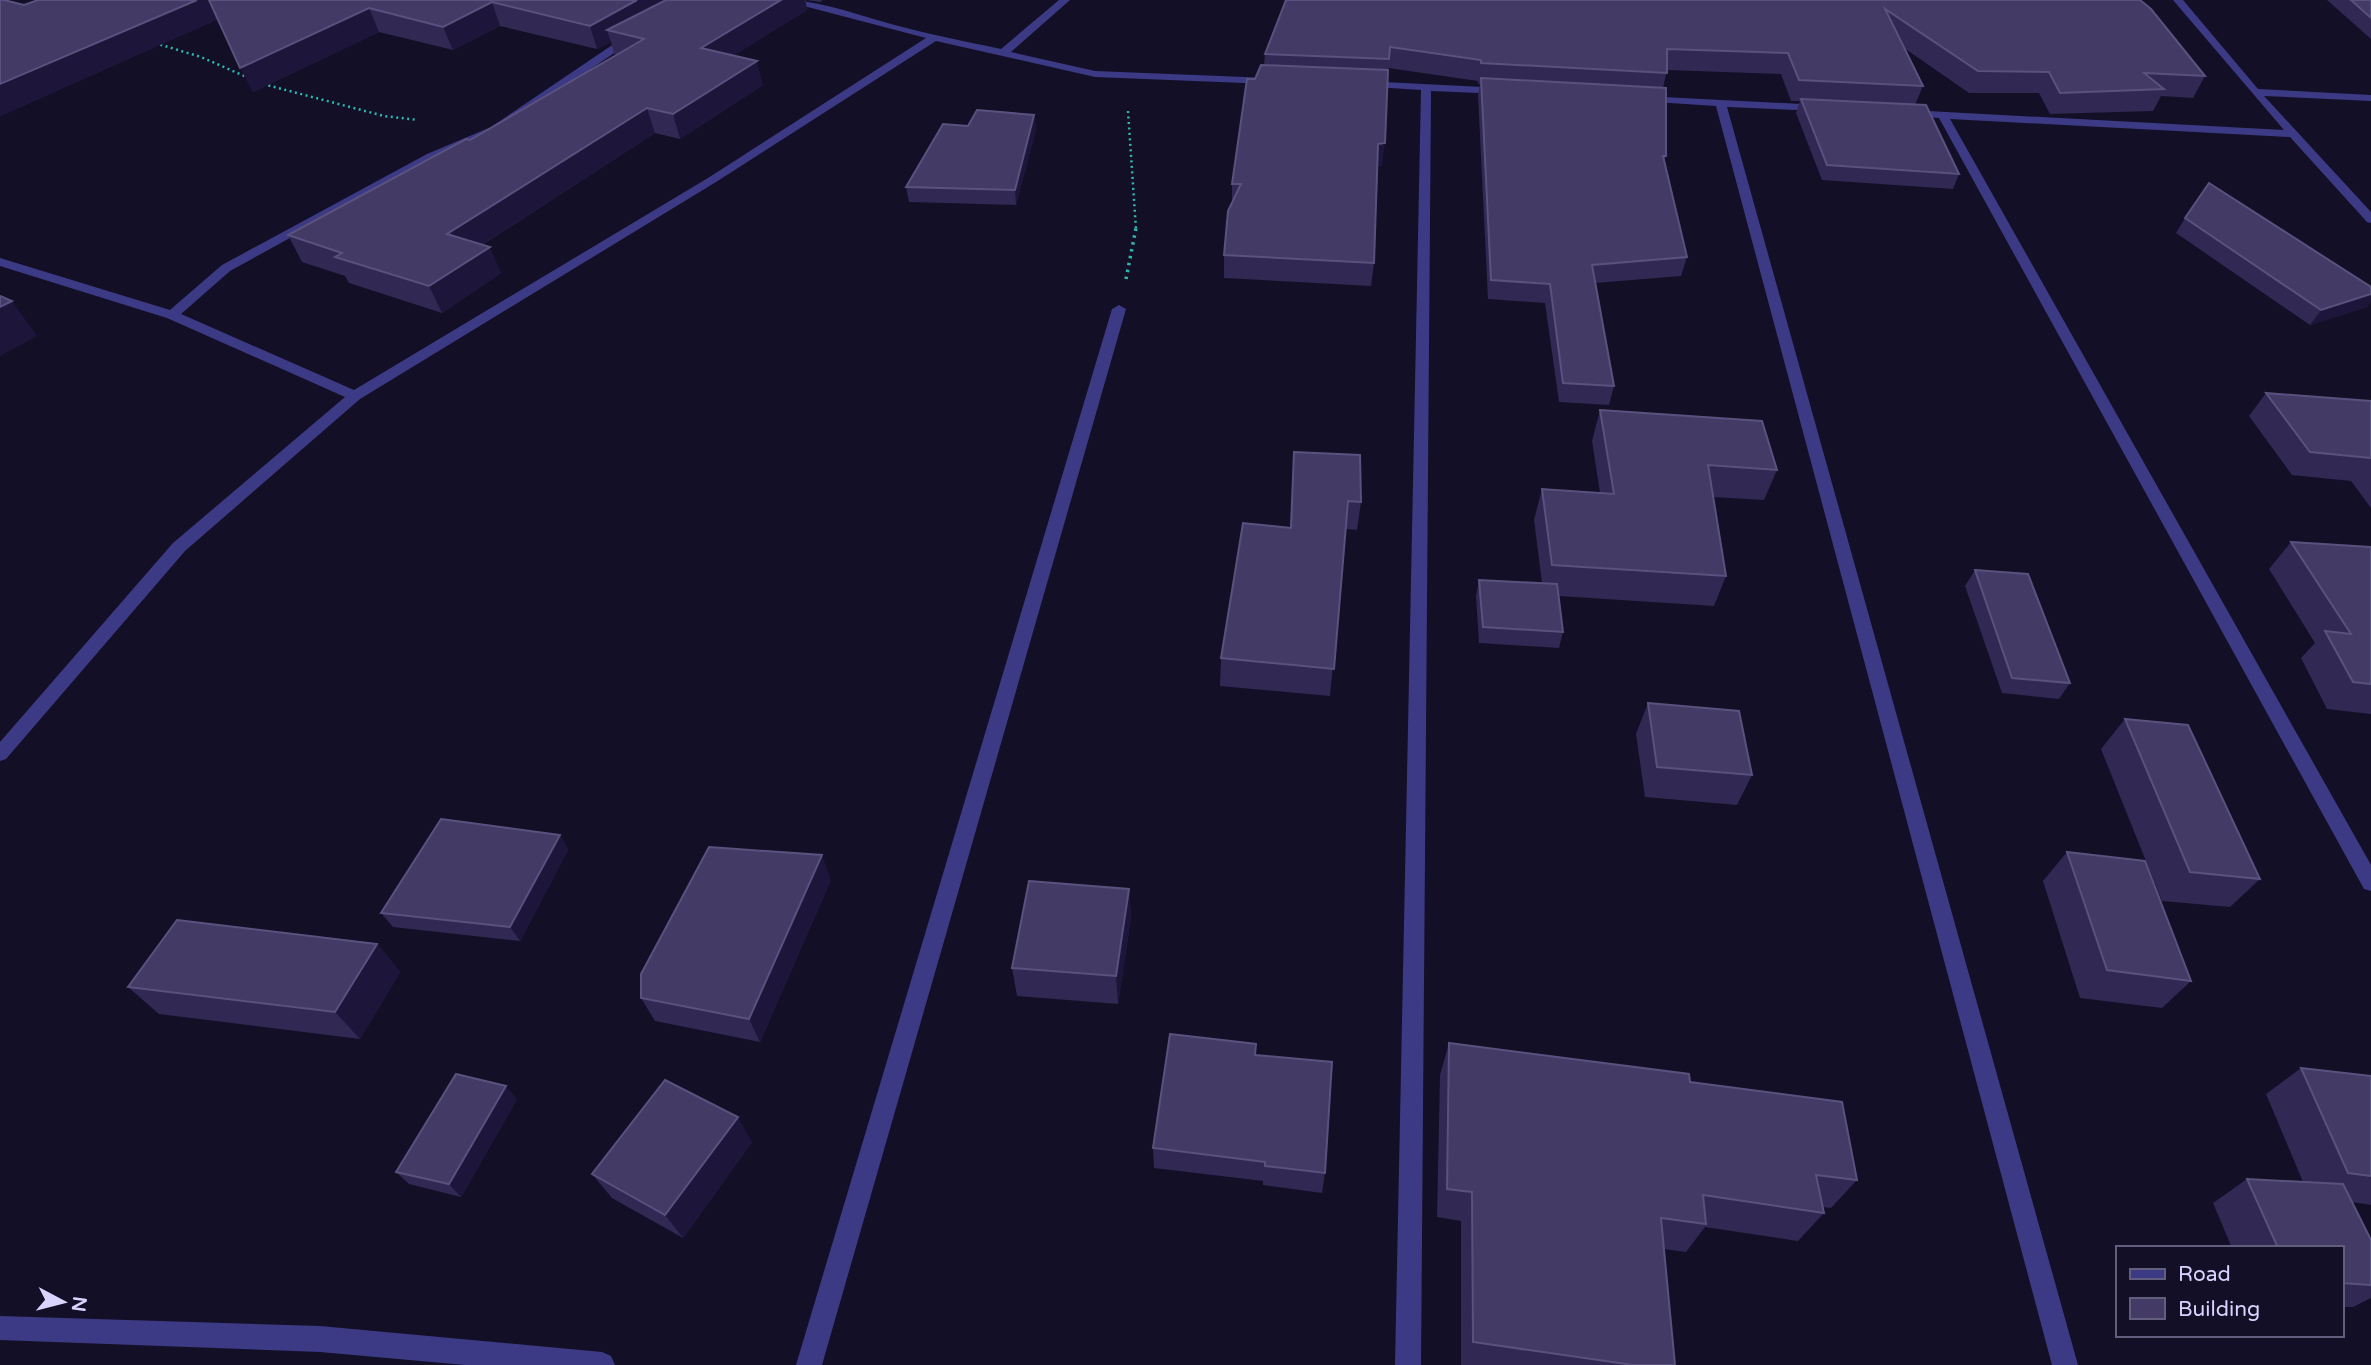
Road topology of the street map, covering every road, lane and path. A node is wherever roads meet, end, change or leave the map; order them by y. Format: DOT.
graph roads {
  1 [pos="786,0"];
  2 [pos="1065,0"];
  3 [pos="2178,0"];
  4 [pos="639,33"];
  5 [pos="935,37"];
  6 [pos="150,41"];
  7 [pos="1004,52"];
  8 [pos="1095,74"];
  9 [pos="1288,81"];
  10 [pos="1357,84"];
  11 [pos="1426,86"];
  12 [pos="1520,92"];
  13 [pos="2255,92"];
  14 [pos="1627,98"];
  15 [pos="2371,98"];
  16 [pos="1721,103"];
  17 [pos="1832,109"];
  18 [pos="1901,113"];
  19 [pos="1943,115"];
  20 [pos="495,129"];
  21 [pos="2293,134"];
  22 [pos="2371,219"];
  23 [pos="0,262"];
  24 [pos="1119,309"];
  25 [pos="173,315"];
  26 [pos="355,396"];
  27 [pos="0,754"];
  28 [pos="2371,883"];
  29 [pos="0,1328"];
  30 [pos="602,1365"];
  31 [pos="809,1365"];
  32 [pos="1408,1365"];
  33 [pos="2065,1365"];
  1 -- 5 [label="street"];
  2 -- 7 [label="street"];
  3 -- 13 [label="street"];
  4 -- 20 [label="street"];
  5 -- 7 [label="street"];
  5 -- 26 [label="street"];
  6 -- 20 [label="path"];
  7 -- 8 [label="street"];
  8 -- 9 [label="street"];
  8 -- 24 [label="path"];
  10 -- 11 [label="street"];
  11 -- 12 [label="street"];
  11 -- 32 [label="street"];
  13 -- 15 [label="street"];
  13 -- 21 [label="street"];
  14 -- 16 [label="street"];
  16 -- 17 [label="street"];
  16 -- 33 [label="street"];
  18 -- 19 [label="street"];
  19 -- 21 [label="street"];
  19 -- 28 [label="street"];
  20 -- 25 [label="street"];
  21 -- 22 [label="street"];
  23 -- 25 [label="street"];
  24 -- 31 [label="street"];
  25 -- 26 [label="street"];
  26 -- 27 [label="street"];
  29 -- 30 [label="street"];
}
